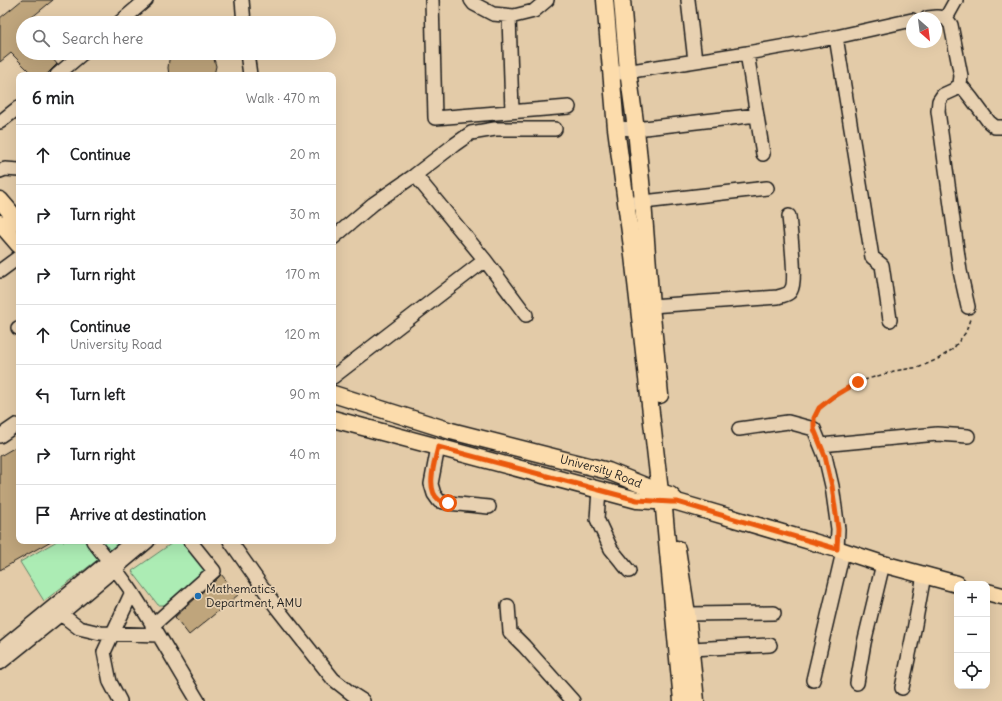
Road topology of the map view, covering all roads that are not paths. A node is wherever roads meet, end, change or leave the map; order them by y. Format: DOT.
graph roads {
  1 [pos="146,0"];
  2 [pos="242,0"];
  3 [pos="432,0"];
  4 [pos="471,0"];
  5 [pos="547,0"];
  6 [pos="605,0"];
  7 [pos="622,0"];
  8 [pos="688,0"];
  9 [pos="956,0"];
  10 [pos="127,16"];
  11 [pos="243,16"];
  12 [pos="509,16"];
  13 [pos="942,17"];
  14 [pos="946,18"];
  15 [pos="906,21"];
  16 [pos="836,37"];
  17 [pos="747,53"];
  18 [pos="75,60"];
  19 [pos="248,60"];
  20 [pos="695,61"];
  21 [pos="61,72"];
  22 [pos="250,72"];
  23 [pos="628,72"];
  24 [pos="612,74"];
  25 [pos="960,84"];
  26 [pos="569,107"];
  27 [pos="16,109"];
  28 [pos="512,112"];
  29 [pos="757,115"];
  30 [pos="1,119"];
  31 [pos="1002,127"];
  32 [pos="616,128"];
  33 [pos="636,128"];
  34 [pos="555,129"];
  35 [pos="763,154"];
  36 [pos="16,170"];
  37 [pos="0,171"];
  38 [pos="415,175"];
  39 [pos="768,188"];
  40 [pos="0,200"];
  41 [pos="643,202"];
  42 [pos="626,204"];
  43 [pos="789,216"];
  44 [pos="16,219"];
  45 [pos="0,223"];
  46 [pos="336,235"];
  47 [pos="16,242"];
  48 [pos="16,259"];
  49 [pos="485,260"];
  50 [pos="0,271"];
  51 [pos="651,306"];
  52 [pos="968,307"];
  53 [pos="526,315"];
  54 [pos="890,320"];
  55 [pos="336,375"];
  56 [pos="336,395"];
  57 [pos="336,420"];
  58 [pos="16,425"];
  59 [pos="739,429"];
  60 [pos="0,436"];
  61 [pos="968,436"];
  62 [pos="821,445"];
  63 [pos="438,447"];
  64 [pos="599,490"];
  65 [pos="668,499"];
  66 [pos="490,507"];
  67 [pos="94,544"];
  68 [pos="130,544"];
  69 [pos="144,544"];
  70 [pos="192,544"];
  71 [pos="232,544"];
  72 [pos="840,550"];
  73 [pos="882,564"];
  74 [pos="112,565"];
  75 [pos="629,571"];
  76 [pos="924,575"];
  77 [pos="954,583"];
  78 [pos="132,592"];
  79 [pos="990,593"];
  80 [pos="1002,596"];
  81 [pos="508,606"];
  82 [pos="61,614"];
  83 [pos="687,614"];
  84 [pos="774,614"];
  85 [pos="155,630"];
  86 [pos="113,634"];
  87 [pos="770,645"];
  88 [pos="691,649"];
  89 [pos="0,650"];
  90 [pos="0,662"];
  91 [pos="813,680"];
  92 [pos="857,683"];
  93 [pos="902,688"];
  94 [pos="120,701"];
  95 [pos="198,701"];
  96 [pos="363,701"];
  97 [pos="573,701"];
  98 [pos="682,701"];
  99 [pos="696,701"];
  1 -- 10 [label="street"];
  2 -- 11 [label="street"];
  3 -- 28 [label="street"];
  4 -- 12 [label="street"];
  5 -- 12 [label="street"];
  6 -- 24 [label="main road"];
  7 -- 23 [label="main road"];
  8 -- 20 [label="street"];
  9 -- 14 [label="street"];
  12 -- 28 [label="street"];
  13 -- 14 [label="street"];
  14 -- 25 [label="street"];
  15 -- 16 [label="street"];
  16 -- 17 [label="street"];
  16 -- 54 [label="street"];
  17 -- 20 [label="street"];
  17 -- 29 [label="street"];
  18 -- 21 [label="street"];
  19 -- 22 [label="street"];
  20 -- 23 [label="street"];
  23 -- 24 [label="street"];
  23 -- 33 [label="main road"];
  24 -- 32 [label="main road"];
  25 -- 31 [label="street"];
  25 -- 52 [label="street"];
  26 -- 28 [label="street"];
  27 -- 30 [label="street"];
  29 -- 33 [label="street"];
  29 -- 35 [label="street"];
  32 -- 33 [label="street"];
  32 -- 42 [label="main road"];
  33 -- 41 [label="main road"];
  34 -- 38 [label="street"];
  36 -- 37 [label="street"];
  38 -- 46 [label="street"];
  38 -- 49 [label="street"];
  39 -- 41 [label="street"];
  40 -- 44 [label="main road"];
  41 -- 42 [label="street"];
  41 -- 51 [label="main road"];
  42 -- 65 [label="main road"];
  43 -- 51 [label="street"];
  45 -- 47 [label="main road"];
  48 -- 50 [label="street"];
  49 -- 53 [label="street"];
  49 -- 55 [label="street"];
  51 -- 65 [label="main road"];
  56 -- 65 [label="main road, University Road"];
  57 -- 63 [label="main road"];
  58 -- 60 [label="street"];
  59 -- 62 [label="street"];
  61 -- 62 [label="street"];
  62 -- 72 [label="street"];
  63 -- 64 [label="main road"];
  63 -- 66 [label="street"];
  64 -- 65 [label="main road"];
  64 -- 75 [label="street"];
  65 -- 72 [label="main road, University Road"];
  65 -- 83 [label="main road"];
  65 -- 98 [label="main road"];
  67 -- 74 [label="street"];
  68 -- 74 [label="street"];
  69 -- 74 [label="street"];
  70 -- 85 [label="street"];
  71 -- 96 [label="street"];
  72 -- 73 [label="main road, University Road"];
  72 -- 91 [label="street"];
  73 -- 76 [label="main road, University Road"];
  73 -- 92 [label="street"];
  74 -- 78 [label="street"];
  74 -- 82 [label="street"];
  74 -- 89 [label="street"];
  76 -- 77 [label="main road, University Road"];
  76 -- 93 [label="street"];
  78 -- 85 [label="street"];
  78 -- 86 [label="street"];
  79 -- 80 [label="main road"];
  81 -- 97 [label="street"];
  82 -- 86 [label="street"];
  82 -- 90 [label="street"];
  83 -- 84 [label="street"];
  83 -- 88 [label="main road"];
  85 -- 86 [label="street"];
  85 -- 95 [label="street"];
  86 -- 94 [label="street"];
  87 -- 88 [label="street"];
  88 -- 99 [label="main road"];
}
